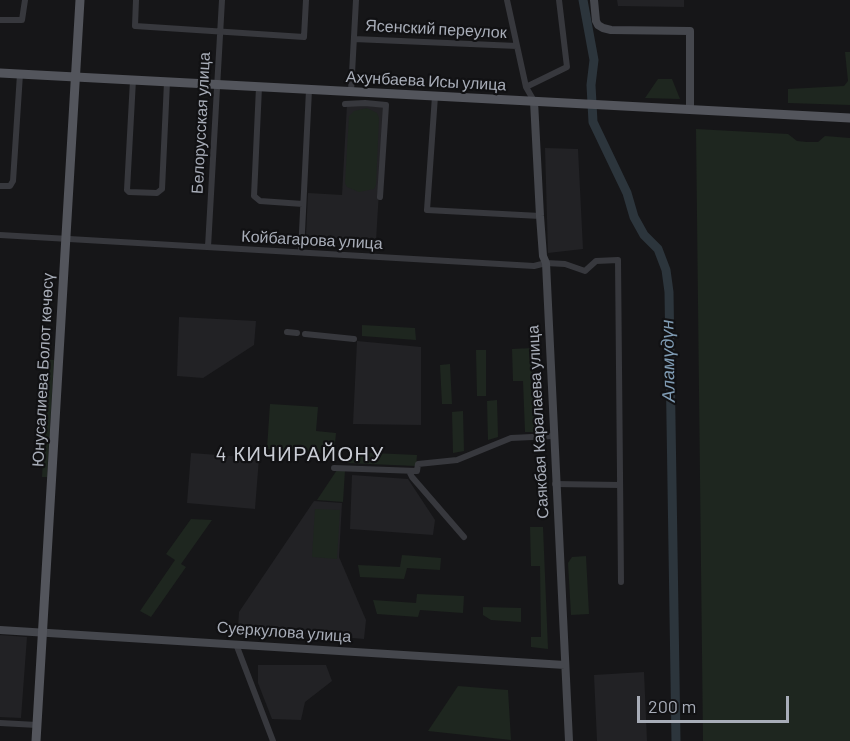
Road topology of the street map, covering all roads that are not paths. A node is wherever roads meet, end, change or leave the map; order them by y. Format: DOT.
graph roads {
  1 [pos="25,0"];
  2 [pos="80,0"];
  3 [pos="136,0"];
  4 [pos="222,0"];
  5 [pos="306,0"];
  6 [pos="356,0"];
  7 [pos="507,0"];
  8 [pos="559,0"];
  9 [pos="594,0"];
  10 [pos="0,20"];
  11 [pos="219,32"];
  12 [pos="354,39"];
  13 [pos="517,46"];
  14 [pos="0,73"];
  15 [pos="20,74"];
  16 [pos="76,77"];
  17 [pos="133,80"];
  18 [pos="167,82"];
  19 [pos="217,85"];
  20 [pos="259,87"];
  21 [pos="526,87"];
  22 [pos="309,90"];
  23 [pos="351,92"];
  24 [pos="435,96"];
  25 [pos="534,102"];
  26 [pos="345,104"];
  27 [pos="690,110"];
  28 [pos="850,118"];
  29 [pos="0,186"];
  30 [pos="380,197"];
  31 [pos="303,204"];
  32 [pos="540,216"];
  33 [pos="0,235"];
  34 [pos="66,239"];
  35 [pos="208,247"];
  36 [pos="301,252"];
  37 [pos="546,264"];
  38 [pos="287,332"];
  39 [pos="354,339"];
  40 [pos="553,436"];
  41 [pos="334,468"];
  42 [pos="409,471"];
  43 [pos="555,484"];
  44 [pos="620,485"];
  45 [pos="464,537"];
  46 [pos="621,582"];
  47 [pos="0,630"];
  48 [pos="42,632"];
  49 [pos="236,644"];
  50 [pos="566,665"];
  51 [pos="0,723"];
  52 [pos="37,725"];
  53 [pos="36,741"];
  54 [pos="273,741"];
  55 [pos="569,741"];
  1 -- 10 [label="street"];
  2 -- 16 [label="main road, Юнусалиева Болот көчөсү"];
  3 -- 11 [label="street"];
  4 -- 11 [label="street, Белорусская улица"];
  5 -- 11 [label="street"];
  6 -- 12 [label="street"];
  7 -- 13 [label="street, Ясенский переулок"];
  8 -- 21 [label="street"];
  9 -- 27 [label="main road"];
  11 -- 19 [label="street, Белорусская улица"];
  12 -- 13 [label="street, Ясенский переулок"];
  12 -- 23 [label="street"];
  13 -- 21 [label="street, Ясенский переулок"];
  14 -- 15 [label="main road, Ахунбаева Исы улица"];
  15 -- 16 [label="main road, Ахунбаева Исы улица"];
  15 -- 29 [label="street"];
  16 -- 17 [label="main road, Ахунбаева Исы улица"];
  16 -- 34 [label="main road, Юнусалиева Болот көчөсү"];
  17 -- 18 [label="main road, Ахунбаева Исы улица"];
  17 -- 18 [label="street"];
  18 -- 19 [label="main road, Ахунбаева Исы улица"];
  19 -- 20 [label="main road, Ахунбаева Исы улица"];
  19 -- 35 [label="street, Белорусская улица"];
  20 -- 22 [label="main road, Ахунбаева Исы улица"];
  20 -- 31 [label="street"];
  21 -- 25 [label="street, Ясенский переулок"];
  22 -- 23 [label="main road, Ахунбаева Исы улица"];
  22 -- 31 [label="street"];
  23 -- 24 [label="main road, Ахунбаева Исы улица"];
  24 -- 25 [label="main road, Ахунбаева Исы улица"];
  24 -- 32 [label="street"];
  25 -- 27 [label="main road, Ахунбаева Исы улица"];
  25 -- 32 [label="main road, Саякбая Каралаева улица"];
  26 -- 30 [label="street"];
  27 -- 28 [label="main road, Ахунбаева Исы улица"];
  31 -- 36 [label="street"];
  32 -- 37 [label="main road, Саякбая Каралаева улица"];
  33 -- 34 [label="street, Койбагарова улица"];
  34 -- 35 [label="street, Койбагарова улица"];
  34 -- 48 [label="main road, Юнусалиева Болот көчөсү"];
  35 -- 36 [label="street, Койбагарова улица"];
  36 -- 37 [label="street, Койбагарова улица"];
  37 -- 40 [label="main road, Саякбая Каралаева улица"];
  37 -- 44 [label="street, Койбагарова улица"];
  38 -- 39 [label="street"];
  40 -- 42 [label="street"];
  40 -- 43 [label="main road, Саякбая Каралаева улица"];
  41 -- 42 [label="street"];
  42 -- 45 [label="street"];
  43 -- 44 [label="street"];
  43 -- 50 [label="main road, Саякбая Каралаева улица"];
  44 -- 46 [label="street"];
  47 -- 48 [label="main road, Суеркулова улица"];
  48 -- 49 [label="main road, Суеркулова улица"];
  48 -- 52 [label="main road, Юнусалиева Болот көчөсү"];
  49 -- 50 [label="main road, Суеркулова улица"];
  49 -- 54 [label="street"];
  50 -- 55 [label="main road, Саякбая Каралаева улица"];
  51 -- 52 [label="street"];
  52 -- 53 [label="main road, Юнусалиева Болот көчөсү"];
}
